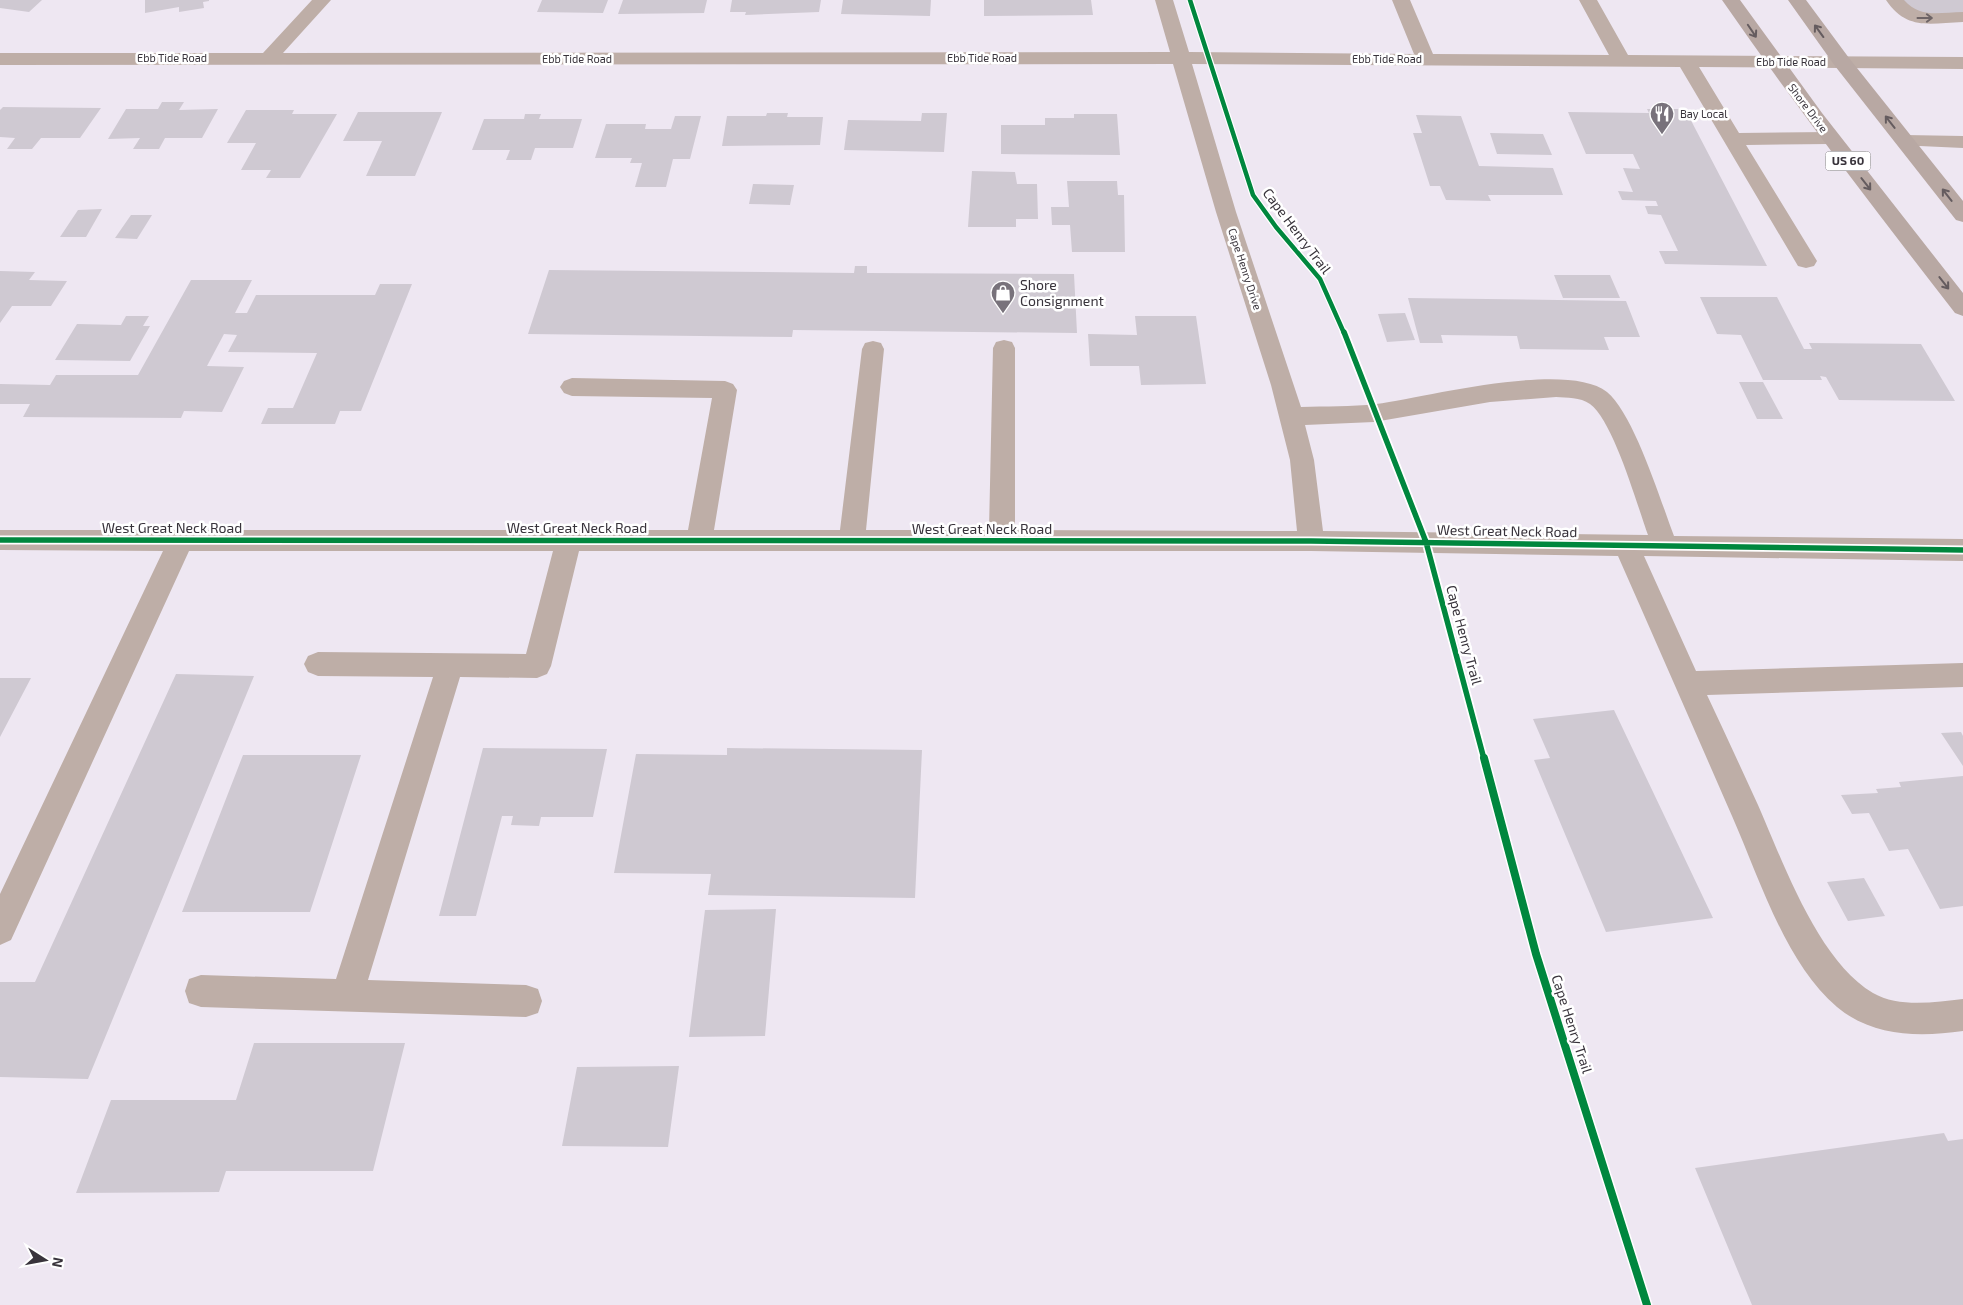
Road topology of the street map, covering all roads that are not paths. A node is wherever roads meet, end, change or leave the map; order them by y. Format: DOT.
graph roads {
  1 [pos="322,0"];
  2 [pos="1164,0"];
  3 [pos="1401,0"];
  4 [pos="1588,0"];
  5 [pos="1731,0"];
  6 [pos="1796,0"];
  7 [pos="1895,0"];
  8 [pos="1963,17"];
  9 [pos="1180,58"];
  10 [pos="0,59"];
  11 [pos="268,59"];
  12 [pos="1426,60"];
  13 [pos="1622,61"];
  14 [pos="1686,61"];
  15 [pos="1773,62"];
  16 [pos="1842,62"];
  17 [pos="1963,63"];
  18 [pos="1830,138"];
  19 [pos="1733,139"];
  20 [pos="1905,142"];
  21 [pos="1963,142"];
  22 [pos="1963,215"];
  23 [pos="1806,261"];
  24 [pos="1963,308"];
  25 [pos="1004,348"];
  26 [pos="873,349"];
  27 [pos="572,387"];
  28 [pos="1291,417"];
  29 [pos="0,540"];
  30 [pos="180,541"];
  31 [pos="568,541"];
  32 [pos="699,541"];
  33 [pos="852,541"];
  34 [pos="1002,541"];
  35 [pos="1311,541"];
  36 [pos="1626,545"];
  37 [pos="1664,546"];
  38 [pos="1963,550"];
  39 [pos="318,664"];
  40 [pos="450,666"];
  41 [pos="1963,675"];
  42 [pos="1688,683"];
  43 [pos="0,929"];
  44 [pos="201,991"];
  45 [pos="346,996"];
  46 [pos="526,1001"];
  47 [pos="1963,1015"];
  1 -- 11 [label="street"];
  2 -- 9 [label="street, Cape Henry Drive"];
  3 -- 12 [label="street"];
  4 -- 13 [label="street"];
  5 -- 15 [label="highway, Shore Drive / US 60, one-way"];
  16 -- 6 [label="highway, one-way"];
  7 -- 8 [label="street, one-way"];
  9 -- 11 [label="street, Ebb Tide Road"];
  9 -- 12 [label="street, Ebb Tide Road"];
  9 -- 28 [label="street, Cape Henry Drive"];
  10 -- 11 [label="street, Ebb Tide Road"];
  12 -- 13 [label="street, Ebb Tide Road"];
  13 -- 14 [label="street, Ebb Tide Road"];
  14 -- 15 [label="street, Ebb Tide Road"];
  14 -- 19 [label="street"];
  15 -- 16 [label="street, Ebb Tide Road"];
  15 -- 18 [label="highway, Shore Drive / US 60"];
  16 -- 17 [label="street, Ebb Tide Road"];
  20 -- 16 [label="highway, one-way"];
  18 -- 19 [label="street"];
  18 -- 24 [label="highway, Shore Drive / US 60, one-way"];
  19 -- 23 [label="street"];
  20 -- 21 [label="street"];
  22 -- 20 [label="highway, one-way"];
  25 -- 34 [label="street"];
  26 -- 33 [label="street"];
  27 -- 32 [label="street"];
  28 -- 35 [label="street, Cape Henry Drive"];
  28 -- 37 [label="street"];
  29 -- 30 [label="street, West Great Neck Road"];
  30 -- 31 [label="street, West Great Neck Road"];
  30 -- 43 [label="street"];
  31 -- 32 [label="street, West Great Neck Road"];
  31 -- 40 [label="street"];
  32 -- 33 [label="street, West Great Neck Road"];
  33 -- 34 [label="street, West Great Neck Road"];
  34 -- 35 [label="street, West Great Neck Road"];
  35 -- 36 [label="street, West Great Neck Road"];
  36 -- 37 [label="street, West Great Neck Road"];
  36 -- 42 [label="street"];
  37 -- 38 [label="street, West Great Neck Road"];
  39 -- 40 [label="street"];
  40 -- 45 [label="street"];
  41 -- 42 [label="street"];
  42 -- 47 [label="street"];
  44 -- 45 [label="street"];
  45 -- 46 [label="street"];
}
